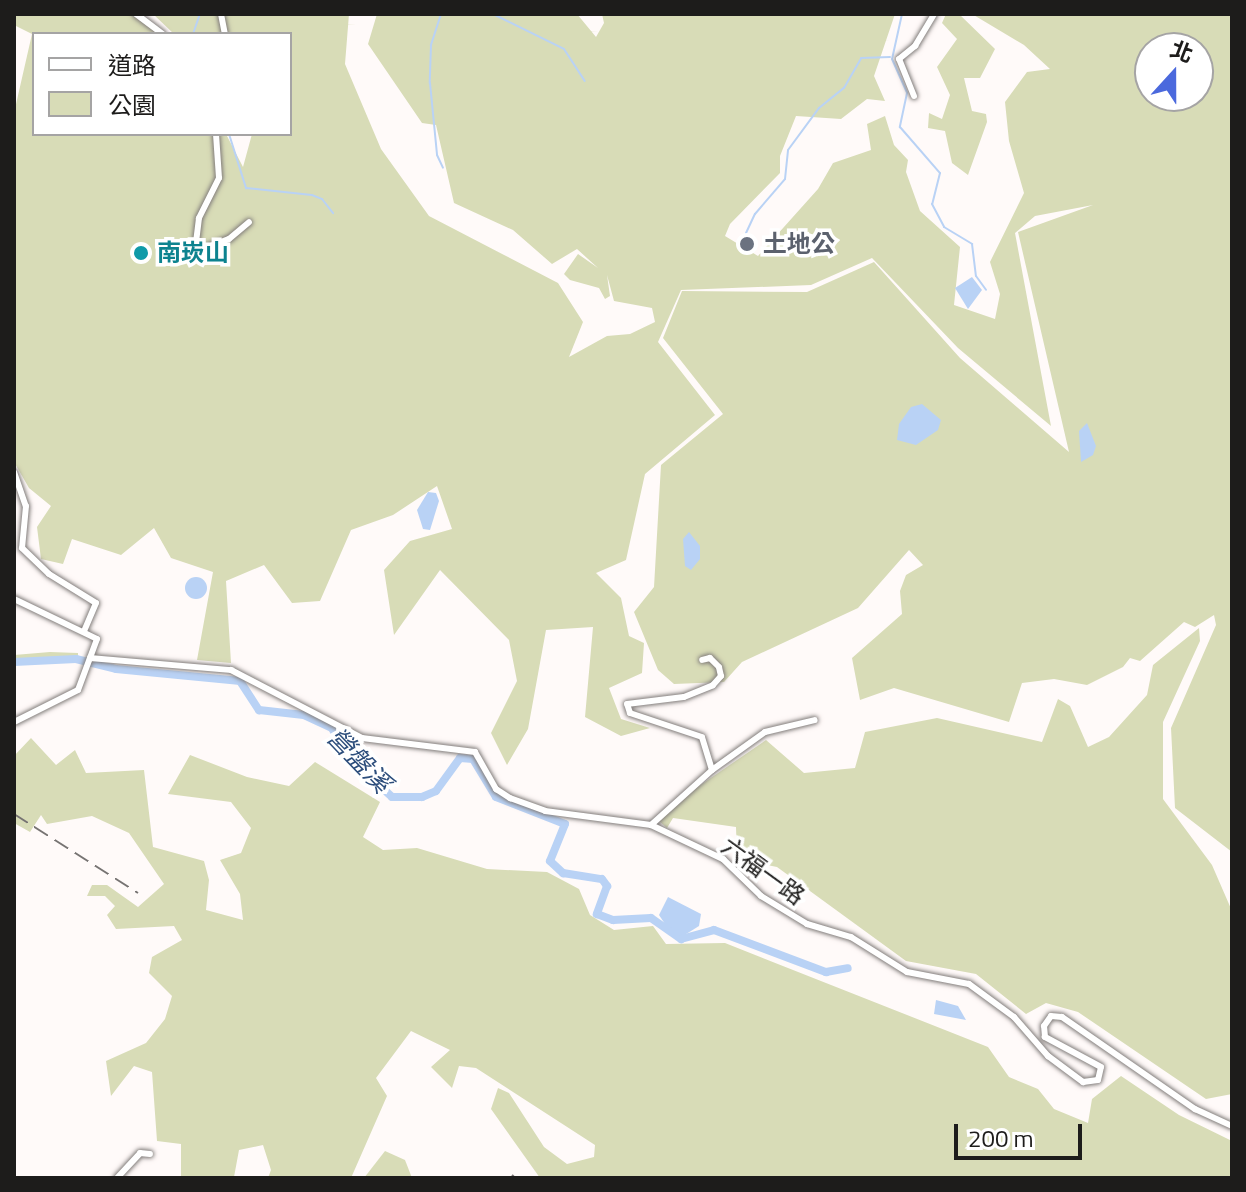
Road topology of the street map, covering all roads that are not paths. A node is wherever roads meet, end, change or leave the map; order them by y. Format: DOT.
graph roads {
  1 [pos="136,14"];
  2 [pos="934,14"];
  3 [pos="160,32"];
  4 [pos="914,96"];
  5 [pos="216,136"];
  6 [pos="249,222"];
  7 [pos="14,472"];
  8 [pos="14,599"];
  9 [pos="84,631"];
  10 [pos="90,658"];
  11 [pos="702,660"];
  12 [pos="815,720"];
  13 [pos="14,722"];
  14 [pos="712,770"];
  15 [pos="651,825"];
  16 [pos="1232,1126"];
  17 [pos="150,1154"];
  18 [pos="117,1178"];
  1 -- 3 [label="street"];
  2 -- 4 [label="street"];
  5 -- 6 [label="street"];
  7 -- 9 [label="street"];
  8 -- 9 [label="street"];
  9 -- 10 [label="street"];
  10 -- 13 [label="street"];
  10 -- 15 [label="street, 六福一路"];
  11 -- 14 [label="street"];
  12 -- 14 [label="street"];
  14 -- 15 [label="street"];
  15 -- 16 [label="street, 六福一路"];
  17 -- 18 [label="street"];
}
